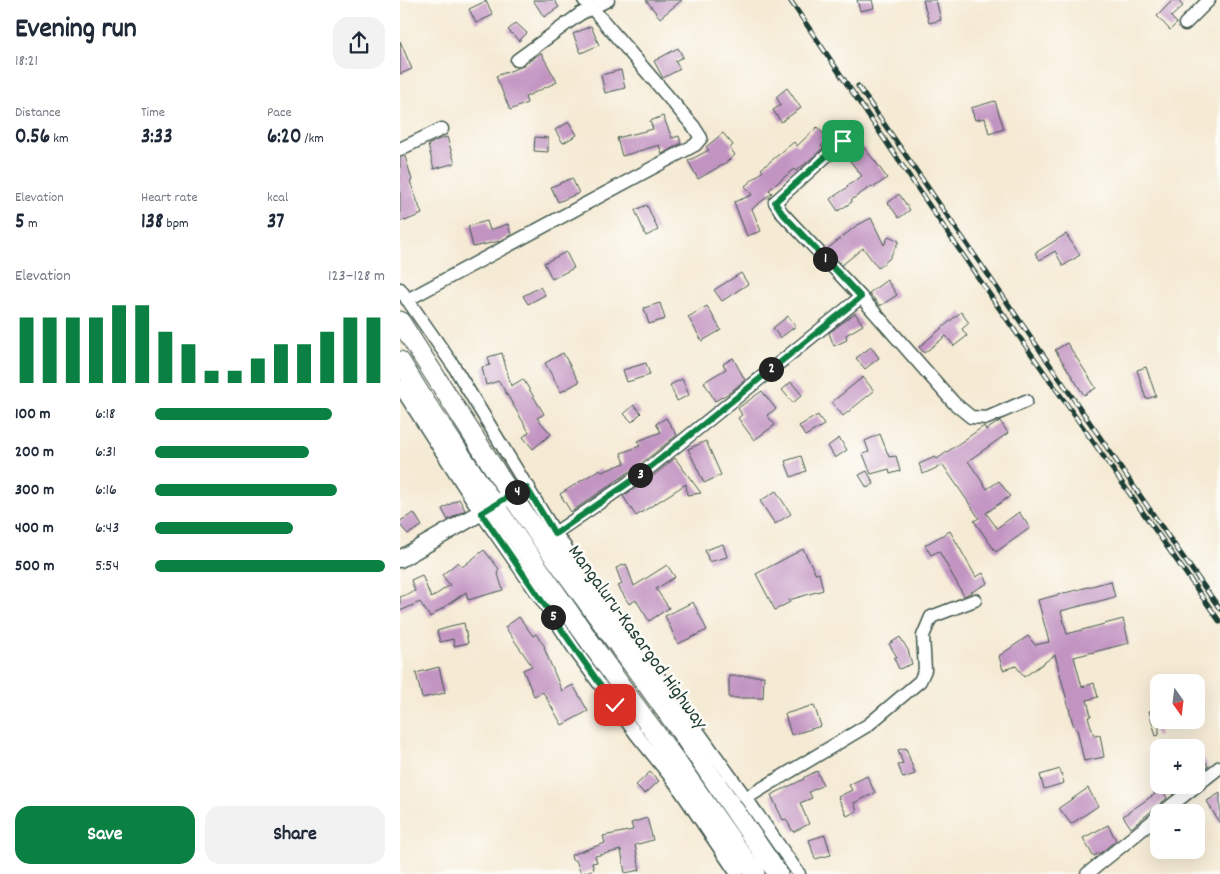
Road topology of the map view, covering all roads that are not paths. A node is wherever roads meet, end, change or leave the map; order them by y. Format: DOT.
graph roads {
  1 [pos="608,0"];
  2 [pos="1209,0"];
  3 [pos="588,4"];
  4 [pos="1185,24"];
  5 [pos="517,60"];
  6 [pos="442,129"];
  7 [pos="843,141"];
  8 [pos="400,149"];
  9 [pos="404,295"];
  10 [pos="861,297"];
  11 [pos="400,321"];
  12 [pos="400,361"];
  13 [pos="400,387"];
  14 [pos="1026,401"];
  15 [pos="519,491"];
  16 [pos="488,509"];
  17 [pos="555,534"];
  18 [pos="400,559"];
  19 [pos="975,600"];
  20 [pos="1220,767"];
  21 [pos="746,798"];
  22 [pos="1173,804"];
  23 [pos="1150,823"];
  24 [pos="737,874"];
  25 [pos="755,874"];
  26 [pos="778,874"];
  27 [pos="799,874"];
  28 [pos="1087,874"];
  1 -- 3 [label="street"];
  2 -- 4 [label="street"];
  3 -- 5 [label="street"];
  3 -- 9 [label="street"];
  6 -- 8 [label="street"];
  7 -- 10 [label="street"];
  9 -- 15 [label="street"];
  10 -- 14 [label="street"];
  10 -- 17 [label="street"];
  11 -- 15 [label="highway, Mangaluru-Kasargod Highway"];
  12 -- 16 [label="highway, Mangaluru-Kasargod Highway"];
  13 -- 16 [label="street"];
  15 -- 16 [label="main road"];
  15 -- 17 [label="street"];
  15 -- 26 [label="highway, Mangaluru-Kasargod Highway"];
  16 -- 18 [label="main road"];
  16 -- 24 [label="street"];
  16 -- 25 [label="highway, Mangaluru-Kasargod Highway"];
  17 -- 21 [label="street"];
  19 -- 21 [label="street"];
  20 -- 22 [label="street"];
  21 -- 27 [label="street"];
  23 -- 28 [label="street"];
}
